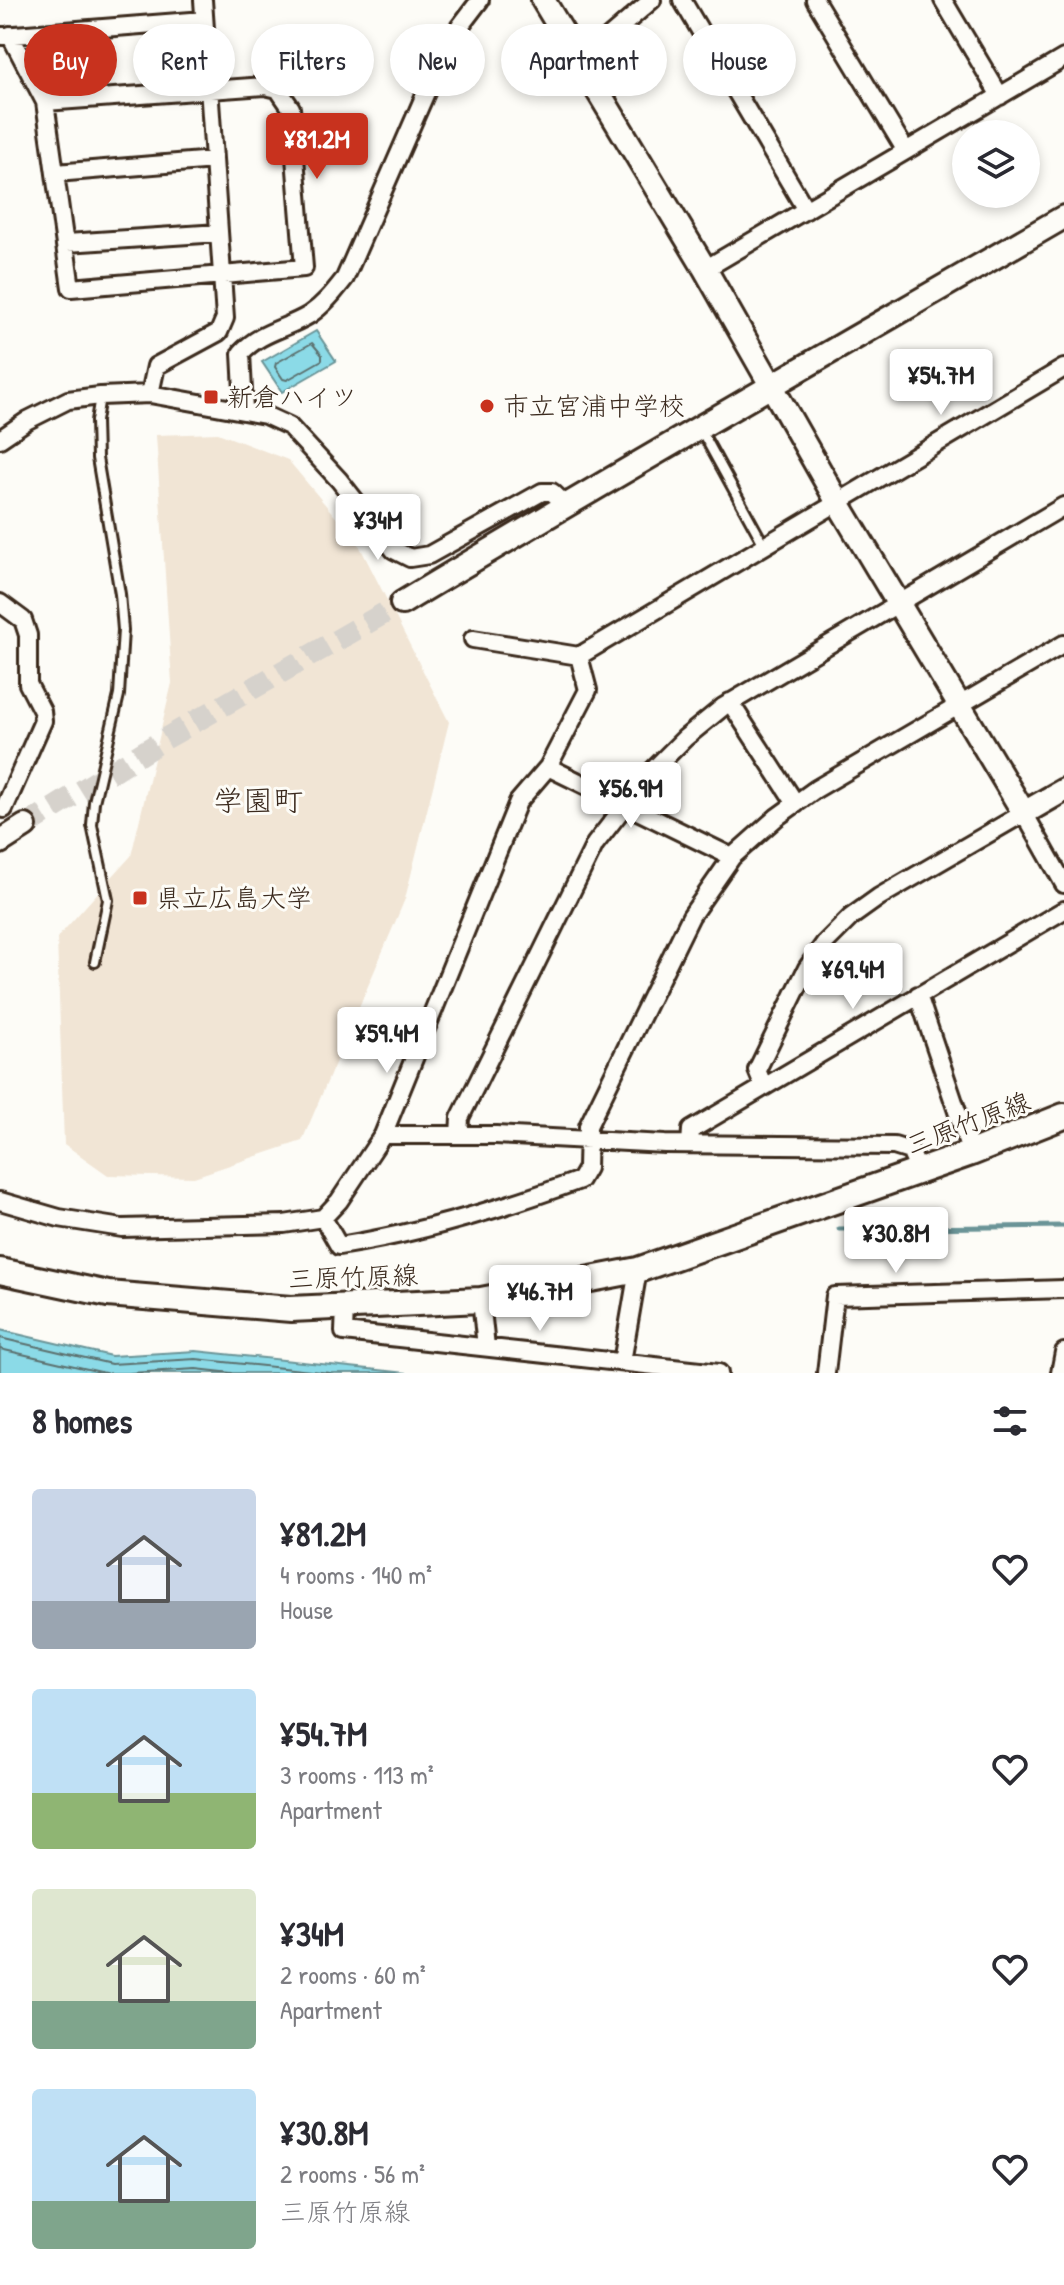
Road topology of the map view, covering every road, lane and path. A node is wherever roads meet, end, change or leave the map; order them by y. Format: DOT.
graph roads {
  1 [pos="203,0"];
  2 [pos="480,0"];
  3 [pos="543,0"];
  4 [pos="652,0"];
  5 [pos="682,0"];
  6 [pos="815,0"];
  7 [pos="943,0"];
  8 [pos="204,20"];
  9 [pos="204,24"];
  10 [pos="558,24"];
  11 [pos="624,24"];
  12 [pos="5,36"];
  13 [pos="1064,58"];
  14 [pos="235,89"];
  15 [pos="134,96"];
  16 [pos="209,96"];
  17 [pos="602,96"];
  18 [pos="1000,96"];
  19 [pos="45,102"];
  20 [pos="906,151"];
  21 [pos="214,160"];
  22 [pos="56,173"];
  23 [pos="806,210"];
  24 [pos="1064,217"];
  25 [pos="219,233"];
  26 [pos="67,243"];
  27 [pos="705,269"];
  28 [pos="222,275"];
  29 [pos="1064,368"];
  30 [pos="771,387"];
  31 [pos="150,394"];
  32 [pos="100,396"];
  33 [pos="244,410"];
  34 [pos="701,429"];
  35 [pos="0,439"];
  36 [pos="837,501"];
  37 [pos="565,504"];
  38 [pos="1064,506"];
  39 [pos="764,545"];
  40 [pos="0,603"];
  41 [pos="402,603"];
  42 [pos="898,603"];
  43 [pos="473,639"];
  44 [pos="1064,644"];
  45 [pos="579,656"];
  46 [pos="730,702"];
  47 [pos="959,706"];
  48 [pos="548,767"];
  49 [pos="1064,790"];
  50 [pos="624,804"];
  51 [pos="796,804"];
  52 [pos="4,809"];
  53 [pos="1024,813"];
  54 [pos="25,826"];
  55 [pos="0,842"];
  56 [pos="732,857"];
  57 [pos="1064,884"];
  58 [pos="1064,910"];
  59 [pos="95,962"];
  60 [pos="918,995"];
  61 [pos="764,1087"];
  62 [pos="1064,1116"];
  63 [pos="383,1135"];
  64 [pos="459,1135"];
  65 [pos="587,1140"];
  66 [pos="690,1144"];
  67 [pos="971,1153"];
  68 [pos="919,1171"];
  69 [pos="0,1201"];
  70 [pos="323,1218"];
  71 [pos="638,1270"];
  72 [pos="0,1271"];
  73 [pos="1064,1289"];
  74 [pos="481,1300"];
  75 [pos="345,1307"];
  76 [pos="486,1347"];
  77 [pos="1064,1352"];
  78 [pos="622,1362"];
  79 [pos="719,1373"];
  80 [pos="826,1373"];
  81 [pos="1060,1373"];
  1 -- 8 [label="street"];
  2 -- 33 [label="street"];
  3 -- 10 [label="street"];
  4 -- 11 [label="street"];
  5 -- 23 [label="street"];
  6 -- 20 [label="street"];
  7 -- 18 [label="street"];
  8 -- 9 [label="street"];
  8 -- 12 [label="street"];
  12 -- 19 [label="street"];
  13 -- 18 [label="street"];
  14 -- 28 [label="street"];
  15 -- 19 [label="street"];
  16 -- 21 [label="street"];
  17 -- 27 [label="street"];
  18 -- 20 [label="street"];
  19 -- 22 [label="street"];
  20 -- 23 [label="street"];
  21 -- 22 [label="street"];
  21 -- 25 [label="street"];
  22 -- 26 [label="street"];
  23 -- 27 [label="street"];
  24 -- 30 [label="street"];
  25 -- 26 [label="street"];
  25 -- 28 [label="street"];
  26 -- 28 [label="street"];
  27 -- 30 [label="street"];
  28 -- 31 [label="street"];
  29 -- 36 [label="street"];
  30 -- 34 [label="street"];
  30 -- 36 [label="street"];
  31 -- 32 [label="street"];
  31 -- 33 [label="street"];
  32 -- 35 [label="street"];
  32 -- 59 [label="lane"];
  33 -- 37 [label="street"];
  34 -- 37 [label="street"];
  34 -- 39 [label="lane"];
  36 -- 39 [label="street"];
  36 -- 42 [label="street"];
  37 -- 41 [label="street"];
  38 -- 42 [label="street"];
  39 -- 45 [label="street"];
  40 -- 52 [label="street"];
  42 -- 46 [label="street"];
  42 -- 47 [label="street"];
  43 -- 45 [label="street"];
  44 -- 47 [label="street"];
  45 -- 48 [label="street"];
  46 -- 50 [label="street"];
  46 -- 51 [label="street"];
  47 -- 51 [label="street"];
  47 -- 53 [label="street"];
  48 -- 50 [label="street"];
  48 -- 63 [label="street"];
  49 -- 53 [label="street"];
  50 -- 56 [label="street"];
  50 -- 64 [label="street"];
  51 -- 56 [label="street"];
  53 -- 57 [label="street"];
  53 -- 61 [label="street"];
  54 -- 55 [label="street"];
  56 -- 65 [label="street"];
  58 -- 60 [label="street"];
  60 -- 61 [label="street"];
  60 -- 67 [label="street"];
  61 -- 66 [label="street"];
  62 -- 67 [label="main road, 三原竹原線"];
  63 -- 64 [label="street"];
  63 -- 70 [label="street"];
  64 -- 65 [label="street"];
  65 -- 66 [label="street"];
  65 -- 70 [label="street"];
  66 -- 68 [label="street"];
  67 -- 68 [label="main road, 三原竹原線"];
  68 -- 71 [label="main road, 三原竹原線"];
  69 -- 70 [label="street"];
  71 -- 74 [label="main road, 三原竹原線"];
  71 -- 78 [label="street"];
  72 -- 75 [label="main road, 三原竹原線"];
  73 -- 80 [label="street"];
  74 -- 75 [label="main road, 三原竹原線"];
  74 -- 76 [label="street"];
  75 -- 76 [label="street"];
  76 -- 78 [label="street"];
  77 -- 81 [label="street"];
  78 -- 79 [label="street"];
}
